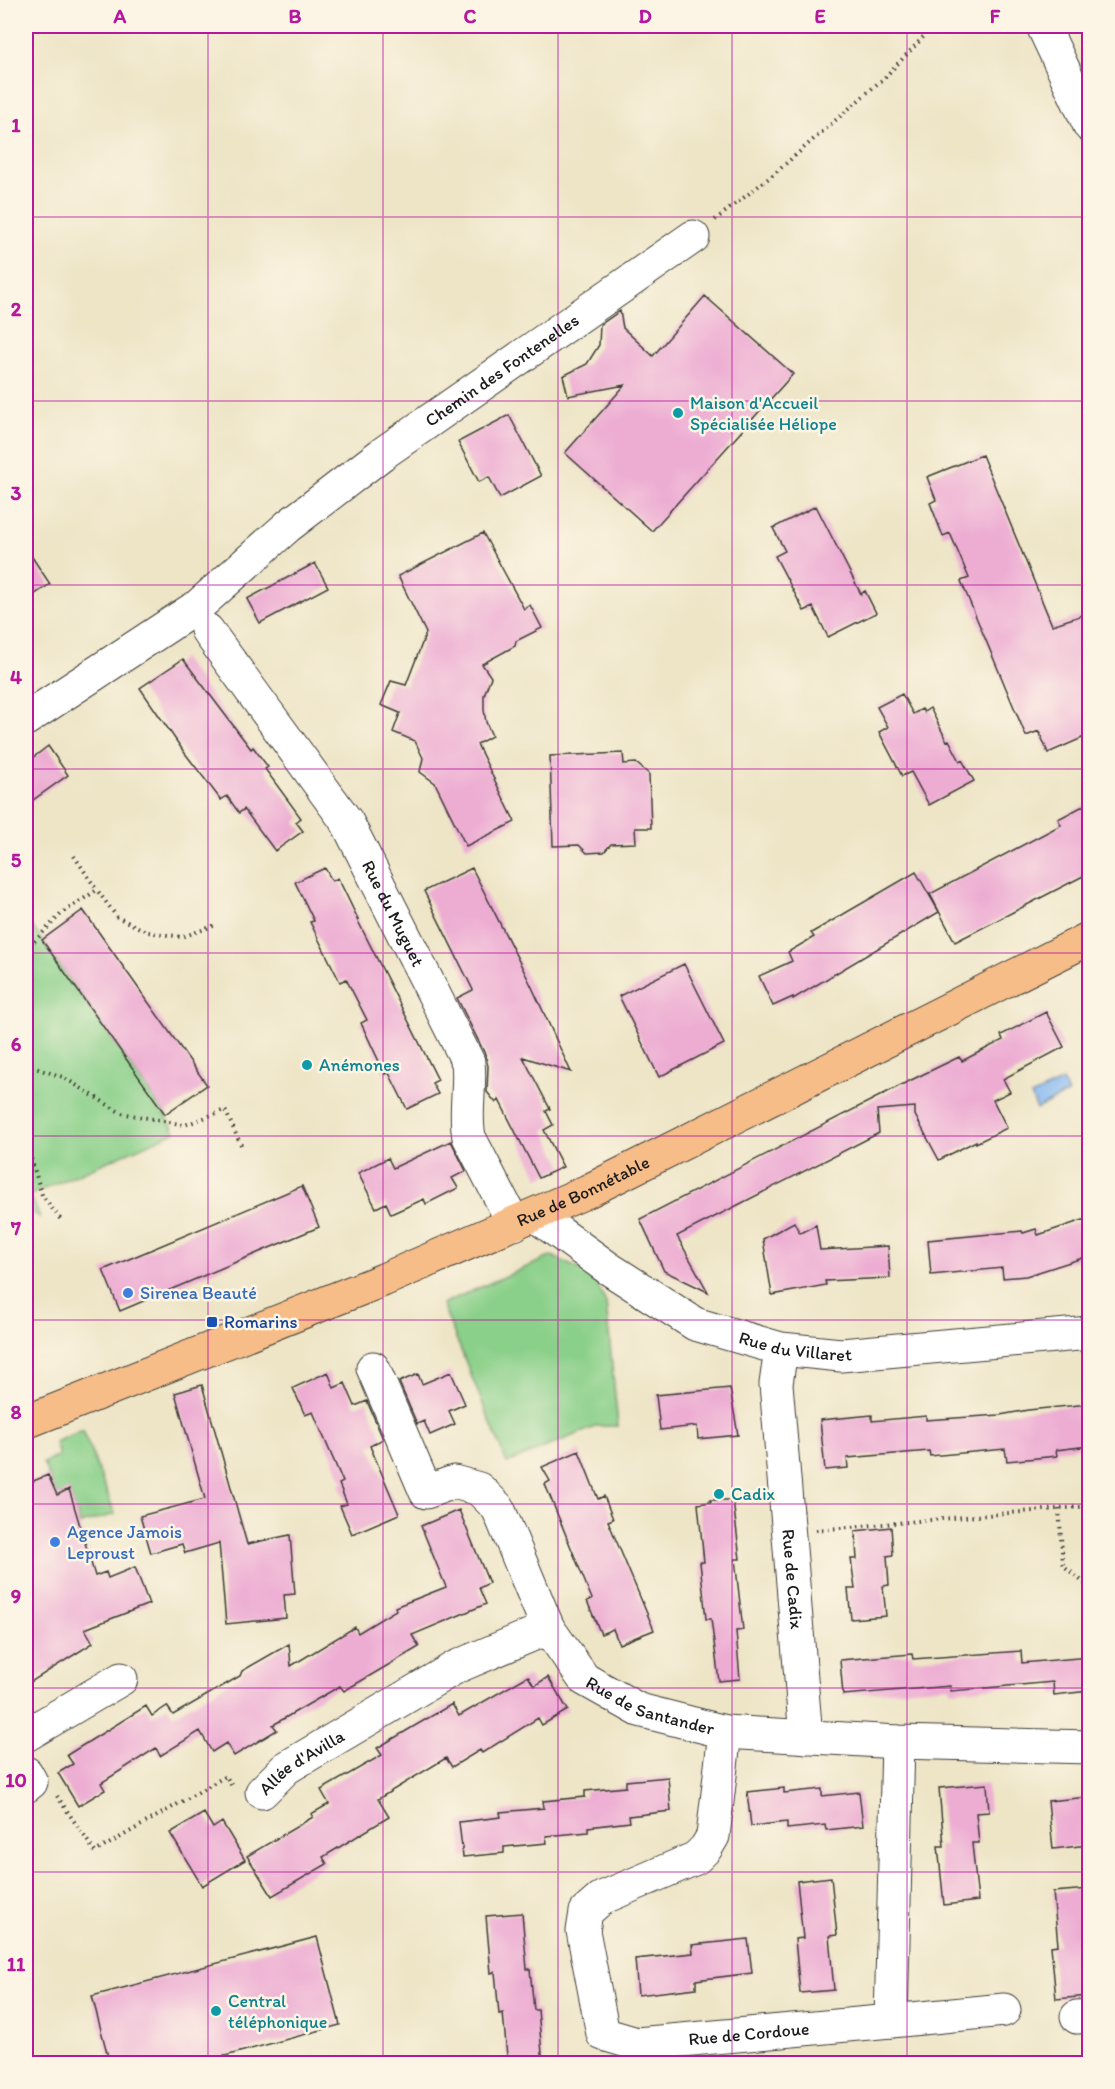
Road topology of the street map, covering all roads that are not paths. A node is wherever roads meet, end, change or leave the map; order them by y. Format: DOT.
graph roads {
  1 [pos="1043,26"];
  2 [pos="1089,126"];
  3 [pos="693,237"];
  4 [pos="207,630"];
  5 [pos="26,719"];
  6 [pos="1089,938"];
  7 [pos="525,1219"];
  8 [pos="1089,1333"];
  9 [pos="781,1349"];
  10 [pos="373,1368"];
  11 [pos="26,1423"];
  12 [pos="548,1628"];
  13 [pos="121,1679"];
  14 [pos="725,1732"];
  15 [pos="26,1735"];
  16 [pos="806,1737"];
  17 [pos="898,1742"];
  18 [pos="1089,1747"];
  19 [pos="262,1792"];
  20 [pos="1004,2010"];
  21 [pos="891,2021"];
  1 -- 2 [label="street"];
  3 -- 5 [label="street, Chemin des Fontenelles"];
  4 -- 7 [label="street, Rue du Muguet"];
  6 -- 7 [label="main road, Rue de Bonnétable"];
  7 -- 9 [label="street, Rue du Villaret"];
  7 -- 11 [label="main road, Rue de Bonnétable"];
  8 -- 9 [label="street, Rue du Villaret"];
  9 -- 16 [label="street, Rue de Cadix"];
  10 -- 12 [label="street, Rue de Santander"];
  12 -- 14 [label="street, Rue de Santander"];
  12 -- 19 [label="street, Allée d'Avilla"];
  13 -- 15 [label="street"];
  14 -- 16 [label="street, Rue de Santander"];
  14 -- 21 [label="street, Rue de Cordoue"];
  16 -- 17 [label="street, Rue de Santander"];
  17 -- 18 [label="street, Rue de Santander"];
  17 -- 21 [label="street"];
  20 -- 21 [label="street"];
}
